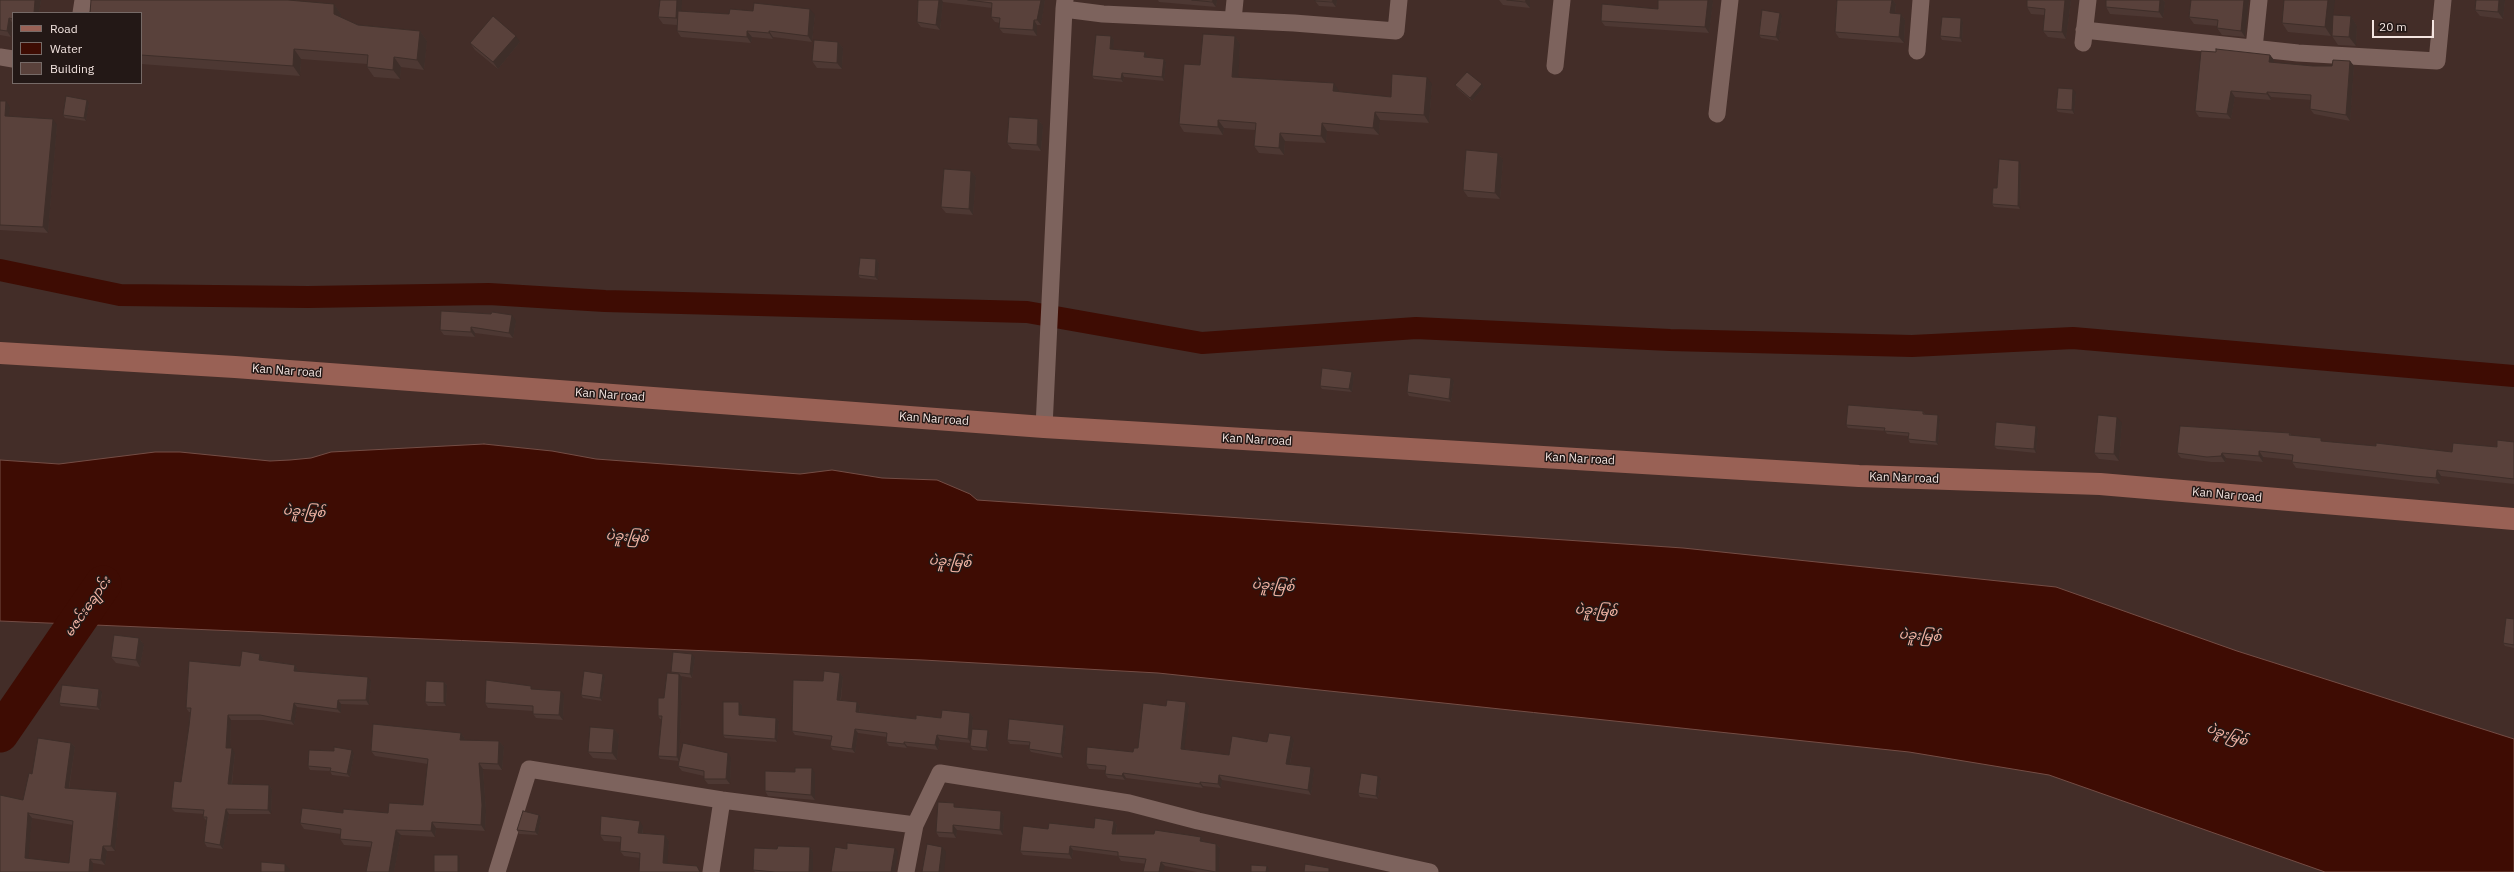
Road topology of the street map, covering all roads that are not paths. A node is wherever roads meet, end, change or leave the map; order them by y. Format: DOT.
graph roads {
  1 [pos="83,0"];
  2 [pos="1235,0"];
  3 [pos="1399,0"];
  4 [pos="1562,0"];
  5 [pos="1730,0"];
  6 [pos="1921,0"];
  7 [pos="2088,0"];
  8 [pos="2259,0"];
  9 [pos="2443,0"];
  10 [pos="1065,4"];
  11 [pos="81,12"];
  12 [pos="1232,20"];
  13 [pos="2254,48"];
  14 [pos="1917,51"];
  15 [pos="0,57"];
  16 [pos="12,58"];
  17 [pos="1555,66"];
  18 [pos="1717,114"];
  19 [pos="0,353"];
  20 [pos="1044,427"];
  21 [pos="2514,519"];
  22 [pos="722,800"];
  23 [pos="915,825"];
  24 [pos="497,872"];
  25 [pos="711,872"];
  26 [pos="906,872"];
  27 [pos="1430,872"];
  1 -- 11 [label="street"];
  2 -- 12 [label="street"];
  3 -- 12 [label="street"];
  4 -- 17 [label="street"];
  5 -- 18 [label="street"];
  6 -- 14 [label="street"];
  7 -- 13 [label="street"];
  8 -- 13 [label="street"];
  9 -- 13 [label="street"];
  10 -- 12 [label="street"];
  10 -- 20 [label="street"];
  15 -- 16 [label="street"];
  19 -- 20 [label="street, Kan Nar road"];
  20 -- 21 [label="street, Kan Nar road"];
  22 -- 23 [label="street"];
  22 -- 24 [label="street"];
  22 -- 25 [label="street"];
  23 -- 26 [label="street"];
  23 -- 27 [label="street"];
}
